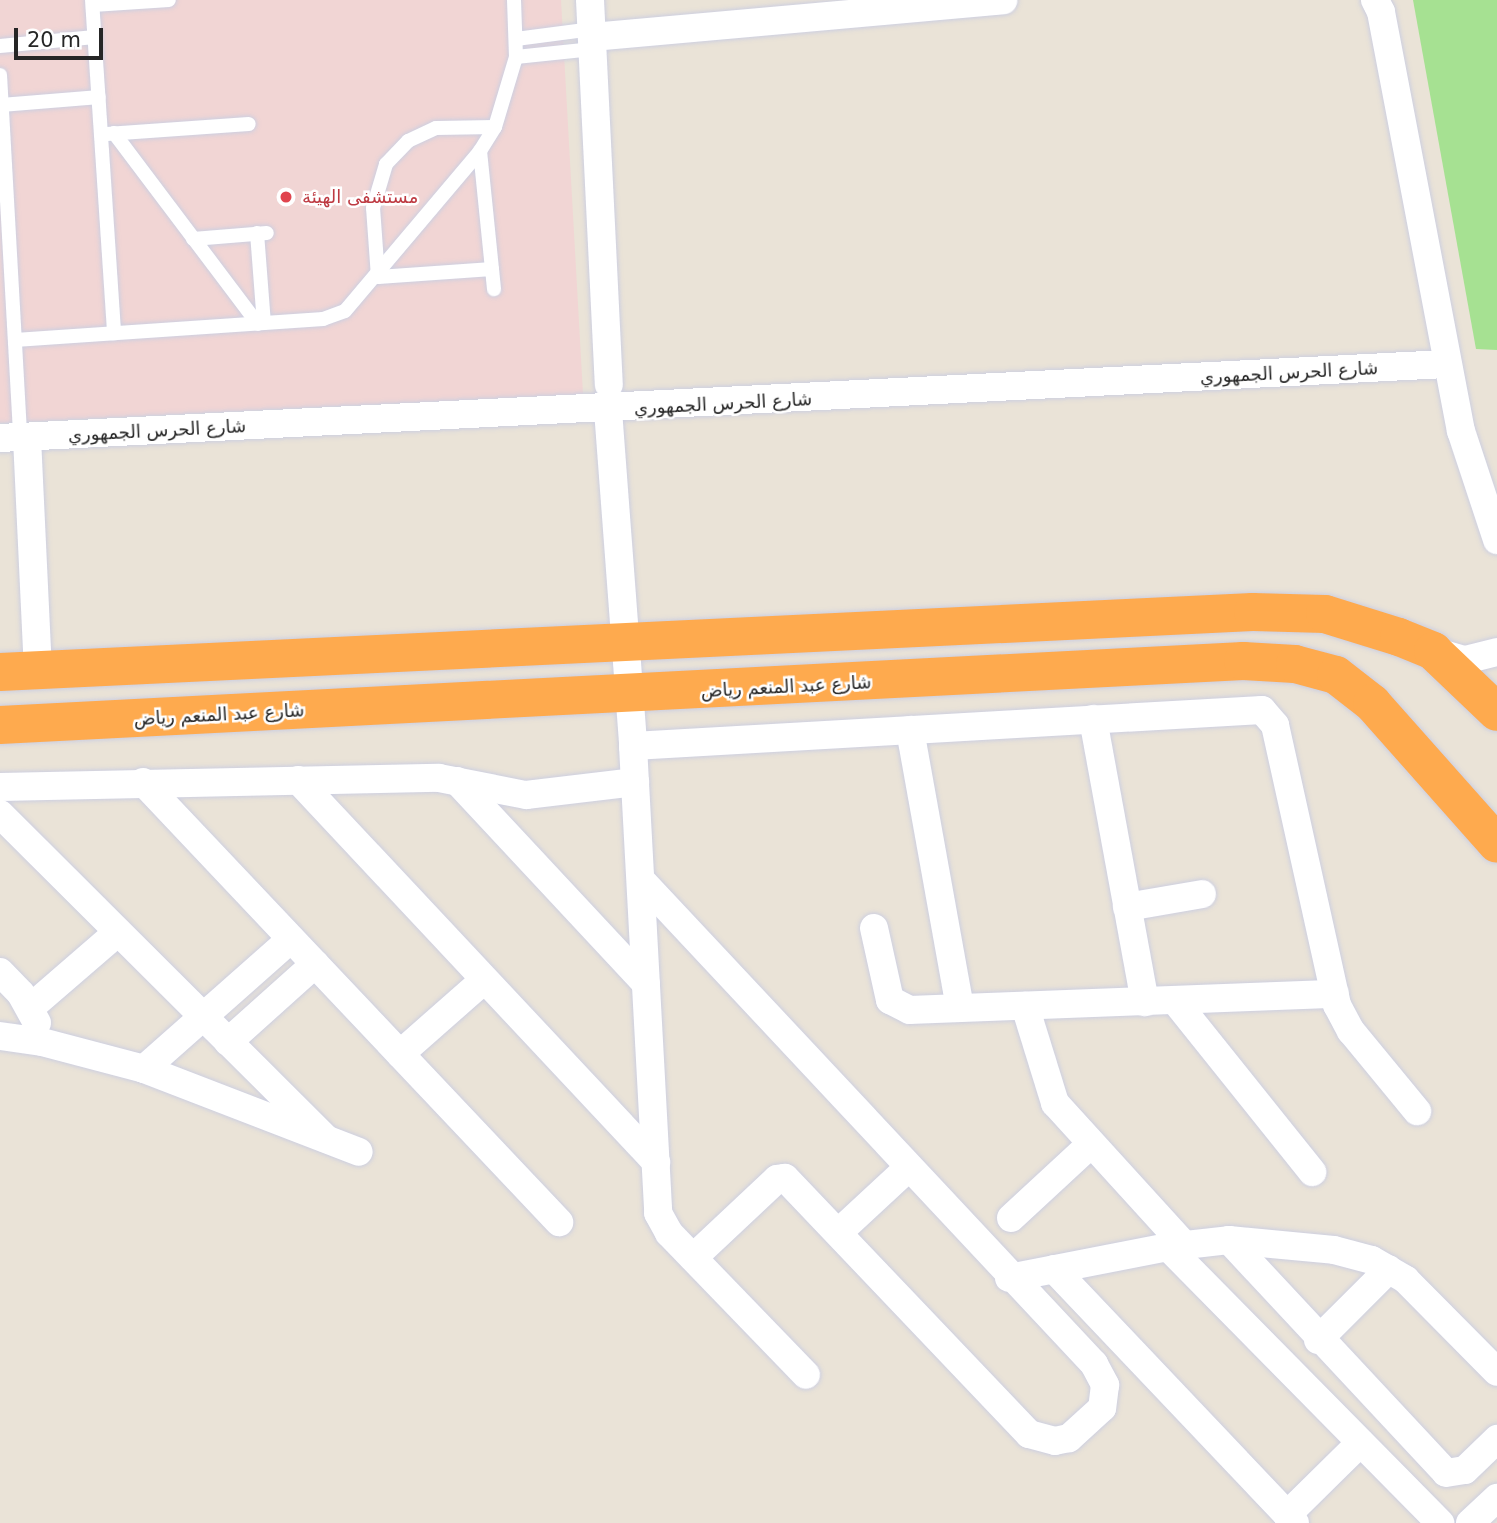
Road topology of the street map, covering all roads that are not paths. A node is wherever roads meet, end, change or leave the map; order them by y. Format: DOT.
graph roads {
  1 [pos="169,0"];
  2 [pos="514,0"];
  3 [pos="590,0"];
  4 [pos="1003,0"];
  5 [pos="1374,0"];
  6 [pos="93,3"];
  7 [pos="95,37"];
  8 [pos="592,38"];
  9 [pos="516,39"];
  10 [pos="0,46"];
  11 [pos="516,57"];
  12 [pos="0,75"];
  13 [pos="99,97"];
  14 [pos="2,105"];
  15 [pos="248,124"];
  16 [pos="495,127"];
  17 [pos="107,134"];
  18 [pos="480,151"];
  19 [pos="194,239"];
  20 [pos="492,269"];
  21 [pos="378,277"];
  22 [pos="494,289"];
  23 [pos="7,320"];
  24 [pos="261,323"];
  25 [pos="114,333"];
  26 [pos="15,340"];
  27 [pos="1446,364"];
  28 [pos="608,398"];
  29 [pos="16,438"];
  30 [pos="1497,540"];
  31 [pos="624,643"];
  32 [pos="1433,651"];
  33 [pos="1497,652"];
  34 [pos="38,671"];
  35 [pos="0,672"];
  36 [pos="628,695"];
  37 [pos="1497,712"];
  38 [pos="1093,719"];
  39 [pos="0,725"];
  40 [pos="910,730"];
  41 [pos="633,746"];
  42 [pos="298,780"];
  43 [pos="457,781"];
  44 [pos="143,782"];
  45 [pos="635,782"];
  46 [pos="0,787"];
  47 [pos="0,814"];
  48 [pos="1497,844"];
  49 [pos="641,880"];
  50 [pos="1202,894"];
  51 [pos="1127,906"];
  52 [pos="874,928"];
  53 [pos="118,932"];
  54 [pos="291,939"];
  55 [pos="315,964"];
  56 [pos="0,972"];
  57 [pos="484,980"];
  58 [pos="646,984"];
  59 [pos="1335,994"];
  60 [pos="1145,1002"];
  61 [pos="1176,1002"];
  62 [pos="1025,1006"];
  63 [pos="30,1007"];
  64 [pos="960,1008"];
  65 [pos="204,1017"];
  66 [pos="0,1036"];
  67 [pos="42,1042"];
  68 [pos="228,1042"];
  69 [pos="400,1054"];
  70 [pos="144,1069"];
  71 [pos="1417,1111"];
  72 [pos="326,1139"];
  73 [pos="1091,1144"];
  74 [pos="359,1152"];
  75 [pos="656,1162"];
  76 [pos="907,1168"];
  77 [pos="1312,1172"];
  78 [pos="1011,1218"];
  79 [pos="559,1222"];
  80 [pos="839,1232"];
  81 [pos="1229,1240"];
  82 [pos="1176,1246"];
  83 [pos="693,1258"];
  84 [pos="1054,1269"];
  85 [pos="1390,1269"];
  86 [pos="1009,1278"];
  87 [pos="1318,1340"];
  88 [pos="1497,1372"];
  89 [pos="806,1375"];
  90 [pos="1497,1439"];
  91 [pos="1360,1443"];
  92 [pos="1497,1498"];
  93 [pos="1291,1519"];
  94 [pos="1440,1523"];
  95 [pos="1470,1523"];
  1 -- 6 [label="lane"];
  2 -- 9 [label="lane"];
  3 -- 8 [label="street"];
  4 -- 8 [label="street"];
  5 -- 27 [label="street"];
  6 -- 7 [label="lane"];
  7 -- 10 [label="lane"];
  7 -- 13 [label="lane"];
  8 -- 9 [label="lane"];
  8 -- 11 [label="lane"];
  8 -- 28 [label="street"];
  9 -- 11 [label="lane"];
  11 -- 16 [label="lane"];
  12 -- 14 [label="lane"];
  13 -- 14 [label="lane"];
  13 -- 17 [label="lane"];
  14 -- 23 [label="lane"];
  15 -- 17 [label="lane"];
  16 -- 18 [label="lane"];
  16 -- 21 [label="lane"];
  17 -- 19 [label="lane"];
  17 -- 25 [label="lane"];
  18 -- 20 [label="lane"];
  18 -- 21 [label="lane"];
  19 -- 24 [label="lane"];
  19 -- 24 [label="lane"];
  20 -- 21 [label="lane"];
  20 -- 22 [label="lane"];
  21 -- 24 [label="lane"];
  23 -- 26 [label="lane"];
  24 -- 25 [label="lane"];
  25 -- 26 [label="lane"];
  26 -- 29 [label="lane"];
  27 -- 28 [label="street, شارع الحرس الجمهوري"];
  27 -- 30 [label="street"];
  28 -- 29 [label="street, شارع الحرس الجمهوري"];
  28 -- 31 [label="street"];
  29 -- 34 [label="street"];
  31 -- 32 [label="highway"];
  31 -- 34 [label="highway"];
  31 -- 36 [label="street"];
  32 -- 33 [label="street"];
  32 -- 37 [label="highway"];
  34 -- 35 [label="highway"];
  36 -- 39 [label="highway, شارع عبد المنعم رياض"];
  36 -- 41 [label="street"];
  36 -- 48 [label="highway, شارع عبد المنعم رياض"];
  38 -- 40 [label="street"];
  38 -- 51 [label="street"];
  38 -- 59 [label="street"];
  40 -- 41 [label="street"];
  40 -- 64 [label="street"];
  41 -- 45 [label="street"];
  42 -- 43 [label="street"];
  42 -- 44 [label="street"];
  42 -- 57 [label="street"];
  43 -- 45 [label="street"];
  43 -- 58 [label="street"];
  44 -- 46 [label="street"];
  44 -- 54 [label="street"];
  45 -- 49 [label="street"];
  47 -- 53 [label="street"];
  49 -- 58 [label="street"];
  49 -- 76 [label="street"];
  50 -- 51 [label="street"];
  51 -- 60 [label="street"];
  52 -- 64 [label="street"];
  53 -- 63 [label="street"];
  53 -- 65 [label="street"];
  54 -- 55 [label="street"];
  54 -- 65 [label="street"];
  55 -- 68 [label="street"];
  55 -- 69 [label="street"];
  56 -- 63 [label="street"];
  57 -- 69 [label="street"];
  57 -- 75 [label="street"];
  58 -- 75 [label="street"];
  59 -- 61 [label="street"];
  59 -- 71 [label="street"];
  60 -- 61 [label="street"];
  60 -- 62 [label="street"];
  61 -- 77 [label="street"];
  62 -- 64 [label="street"];
  62 -- 73 [label="street"];
  63 -- 67 [label="street"];
  65 -- 68 [label="street"];
  65 -- 70 [label="street"];
  66 -- 67 [label="street"];
  67 -- 70 [label="street"];
  68 -- 72 [label="street"];
  69 -- 79 [label="street"];
  70 -- 72 [label="street"];
  72 -- 74 [label="street"];
  73 -- 78 [label="street"];
  73 -- 82 [label="street"];
  75 -- 83 [label="street"];
  76 -- 80 [label="street"];
  76 -- 86 [label="street"];
  80 -- 83 [label="street"];
  80 -- 86 [label="street"];
  81 -- 82 [label="street"];
  81 -- 85 [label="street"];
  81 -- 87 [label="street"];
  82 -- 84 [label="street"];
  82 -- 91 [label="street"];
  83 -- 89 [label="street"];
  84 -- 86 [label="street"];
  84 -- 93 [label="street"];
  85 -- 87 [label="street"];
  85 -- 88 [label="street"];
  87 -- 90 [label="street"];
  91 -- 93 [label="street"];
  91 -- 94 [label="street"];
  92 -- 95 [label="street"];
}
